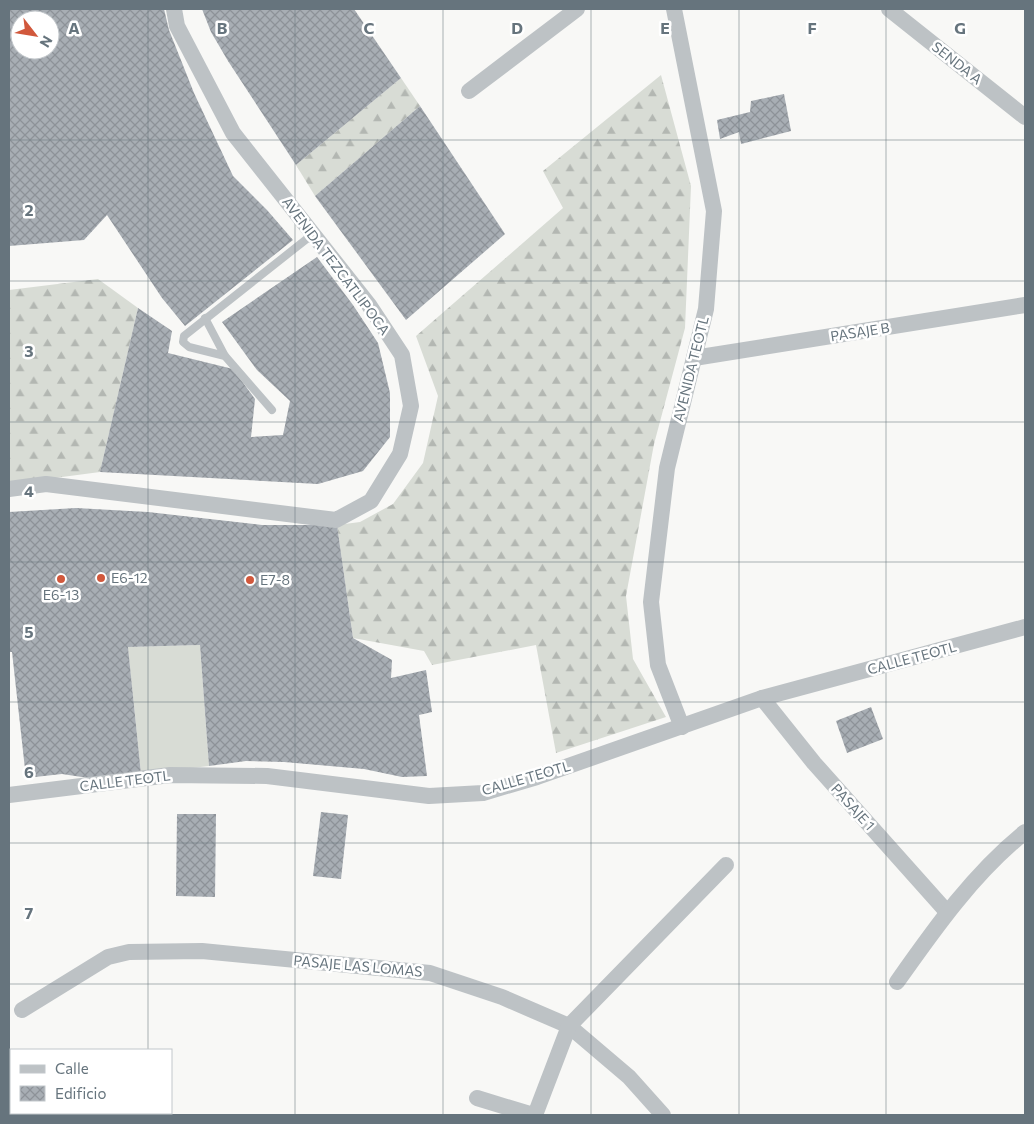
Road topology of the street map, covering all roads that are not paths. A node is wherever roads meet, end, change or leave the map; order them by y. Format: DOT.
graph roads {
  1 [pos="174,9"];
  2 [pos="577,9"];
  3 [pos="674,9"];
  4 [pos="890,9"];
  5 [pos="469,91"];
  6 [pos="1025,116"];
  7 [pos="313,234"];
  8 [pos="1025,306"];
  9 [pos="206,318"];
  10 [pos="225,356"];
  11 [pos="694,358"];
  12 [pos="272,410"];
  13 [pos="9,489"];
  14 [pos="1025,627"];
  15 [pos="762,698"];
  16 [pos="682,727"];
  17 [pos="9,796"];
  18 [pos="1025,832"];
  19 [pos="726,865"];
  20 [pos="947,912"];
  21 [pos="897,982"];
  22 [pos="22,1010"];
  23 [pos="569,1026"];
  24 [pos="477,1098"];
  25 [pos="534,1115"];
  26 [pos="663,1115"];
  1 -- 7 [label="street, AVENIDA TEZCATLIPOCA"];
  2 -- 5 [label="street"];
  3 -- 11 [label="street, AVENIDA TEOTL"];
  4 -- 6 [label="street, SENDA A"];
  7 -- 9 [label="lane"];
  7 -- 13 [label="street, AVENIDA TEZCATLIPOCA"];
  8 -- 11 [label="street, PASAJE B"];
  9 -- 10 [label="lane"];
  9 -- 10 [label="lane"];
  10 -- 12 [label="lane"];
  11 -- 16 [label="street, AVENIDA TEOTL"];
  14 -- 15 [label="street, CALLE TEOTL"];
  15 -- 16 [label="street, CALLE TEOTL"];
  15 -- 20 [label="street, PASAJE 1"];
  16 -- 17 [label="street, CALLE TEOTL"];
  18 -- 20 [label="street"];
  19 -- 23 [label="street"];
  20 -- 21 [label="street"];
  22 -- 23 [label="street, PASAJE LAS LOMAS"];
  23 -- 25 [label="street"];
  23 -- 26 [label="street, PASAJE LAS LOMAS"];
  24 -- 25 [label="street"];
}
